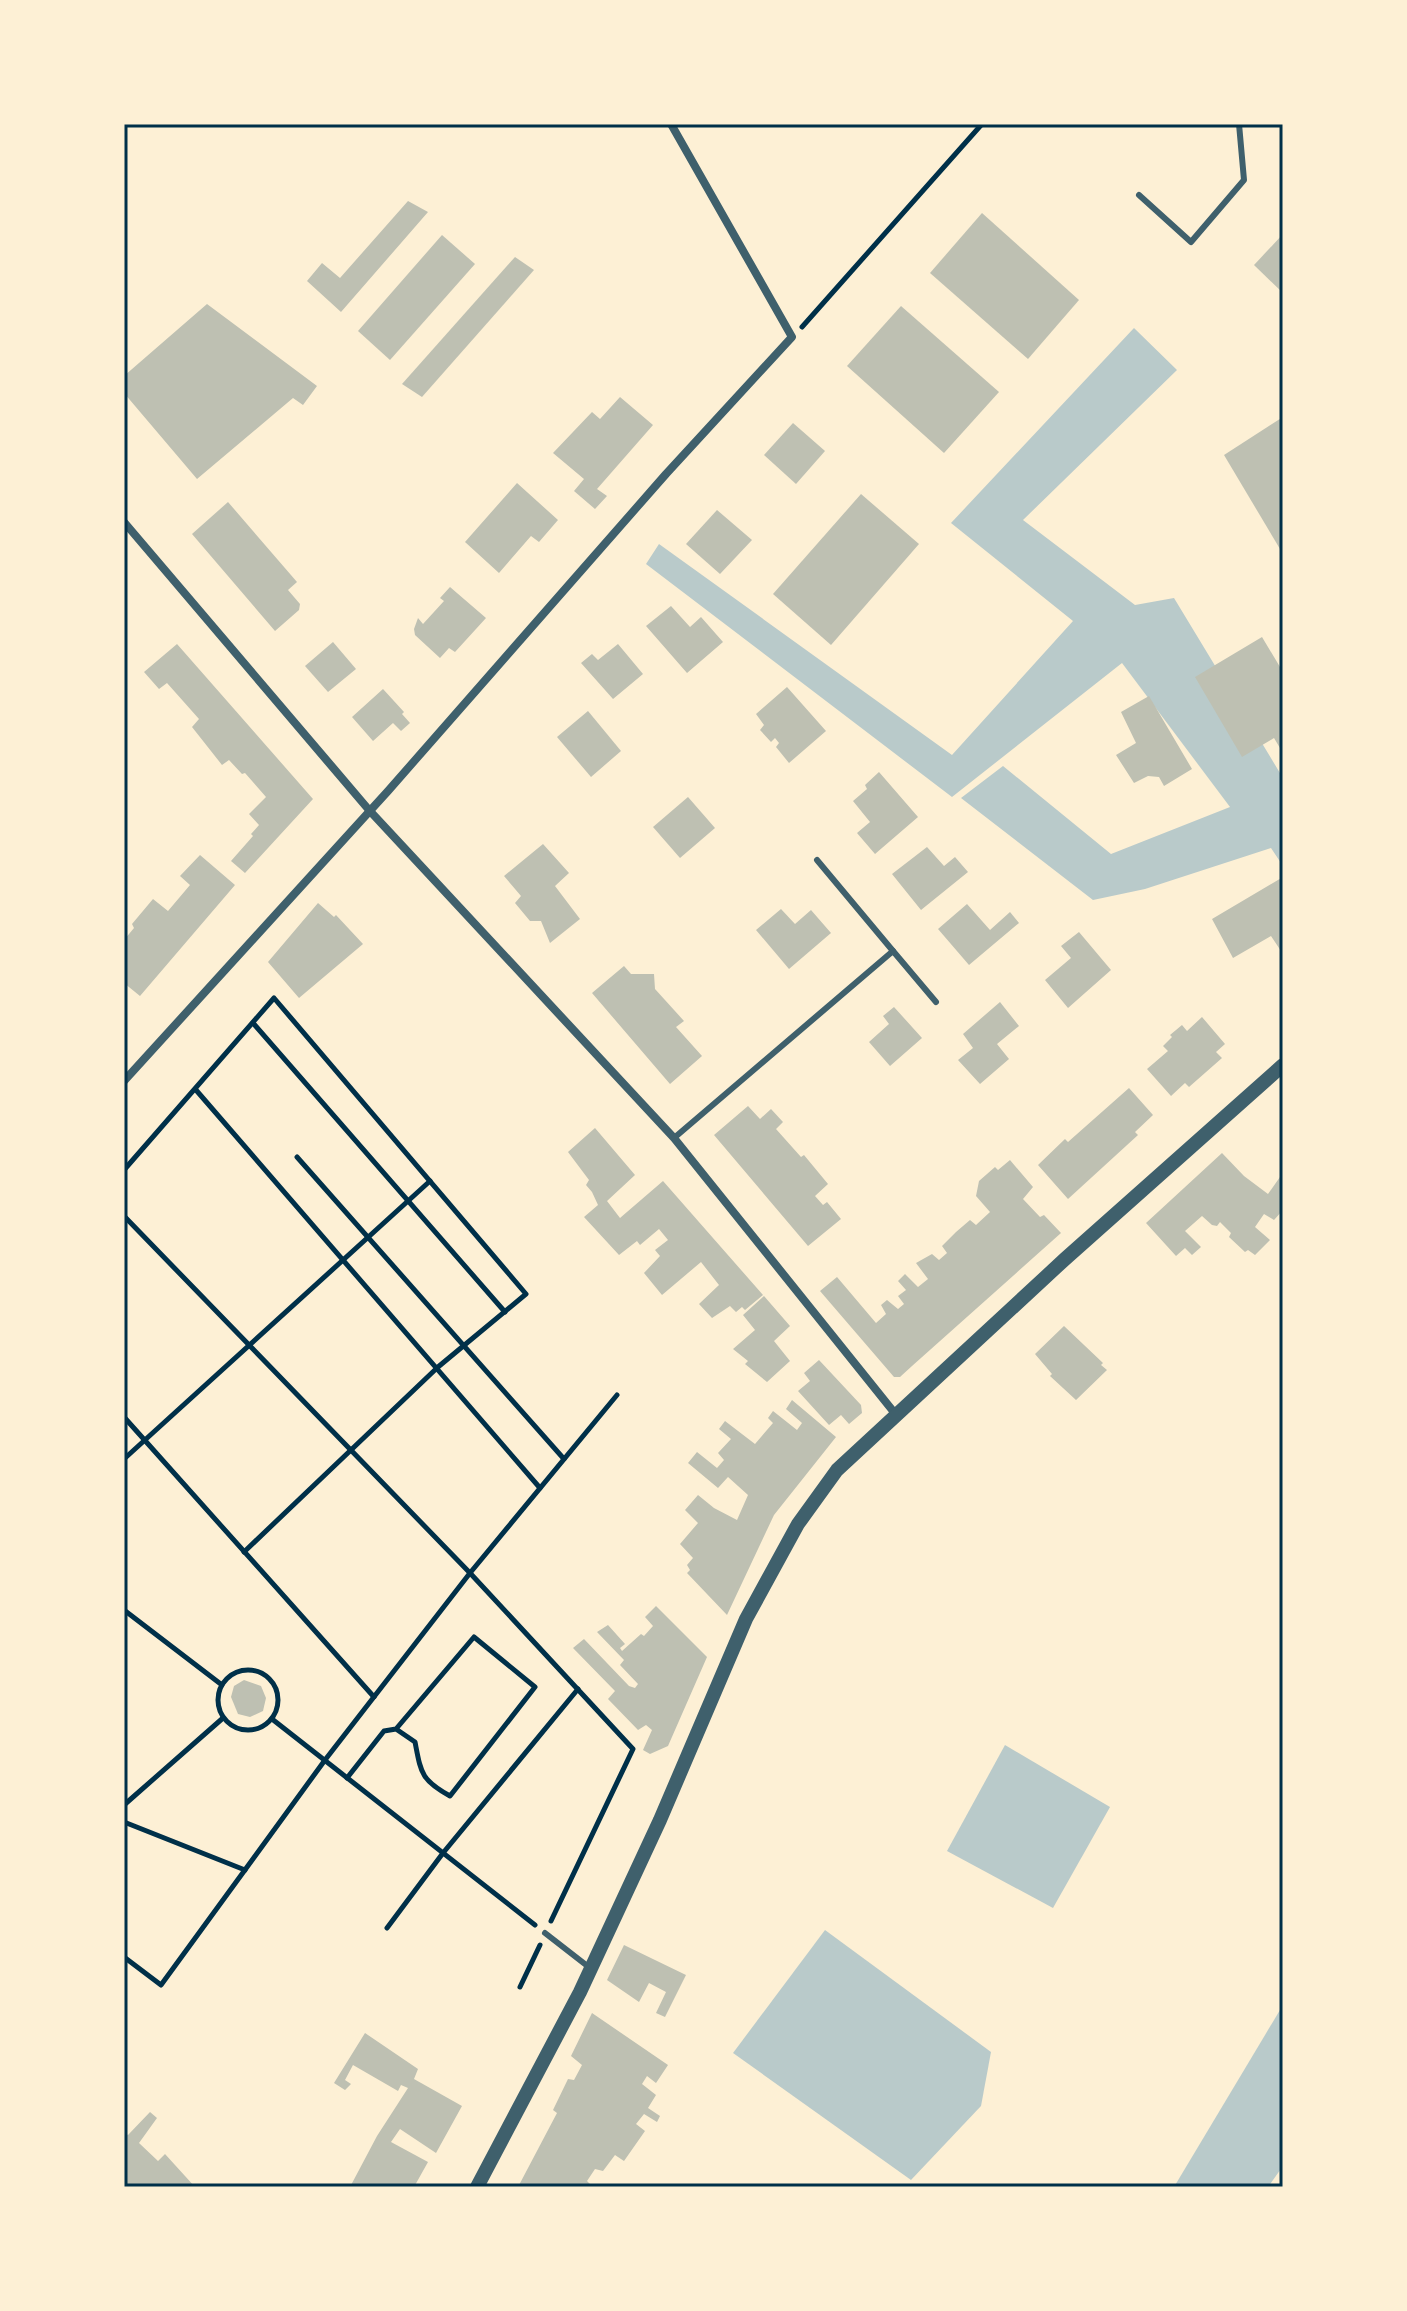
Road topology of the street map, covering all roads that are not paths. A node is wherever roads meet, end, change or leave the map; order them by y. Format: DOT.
graph roads {
  1 [pos="671,124"];
  2 [pos="1239,124"];
  3 [pos="1139,195"];
  4 [pos="124,522"];
  5 [pos="369,810"];
  6 [pos="817,860"];
  7 [pos="893,951"];
  8 [pos="936,1002"];
  9 [pos="1283,1065"];
  10 [pos="124,1081"];
  11 [pos="674,1138"];
  12 [pos="897,1416"];
  13 [pos="545,1933"];
  14 [pos="591,1969"];
  15 [pos="477,2187"];
  1 -- 5 [label="street"];
  2 -- 3 [label="lane"];
  4 -- 5 [label="street"];
  5 -- 10 [label="street"];
  5 -- 11 [label="street"];
  6 -- 7 [label="lane"];
  7 -- 8 [label="lane"];
  7 -- 11 [label="lane"];
  9 -- 12 [label="street"];
  11 -- 12 [label="street"];
  12 -- 14 [label="street"];
  13 -- 14 [label="lane"];
  14 -- 15 [label="street"];
}
